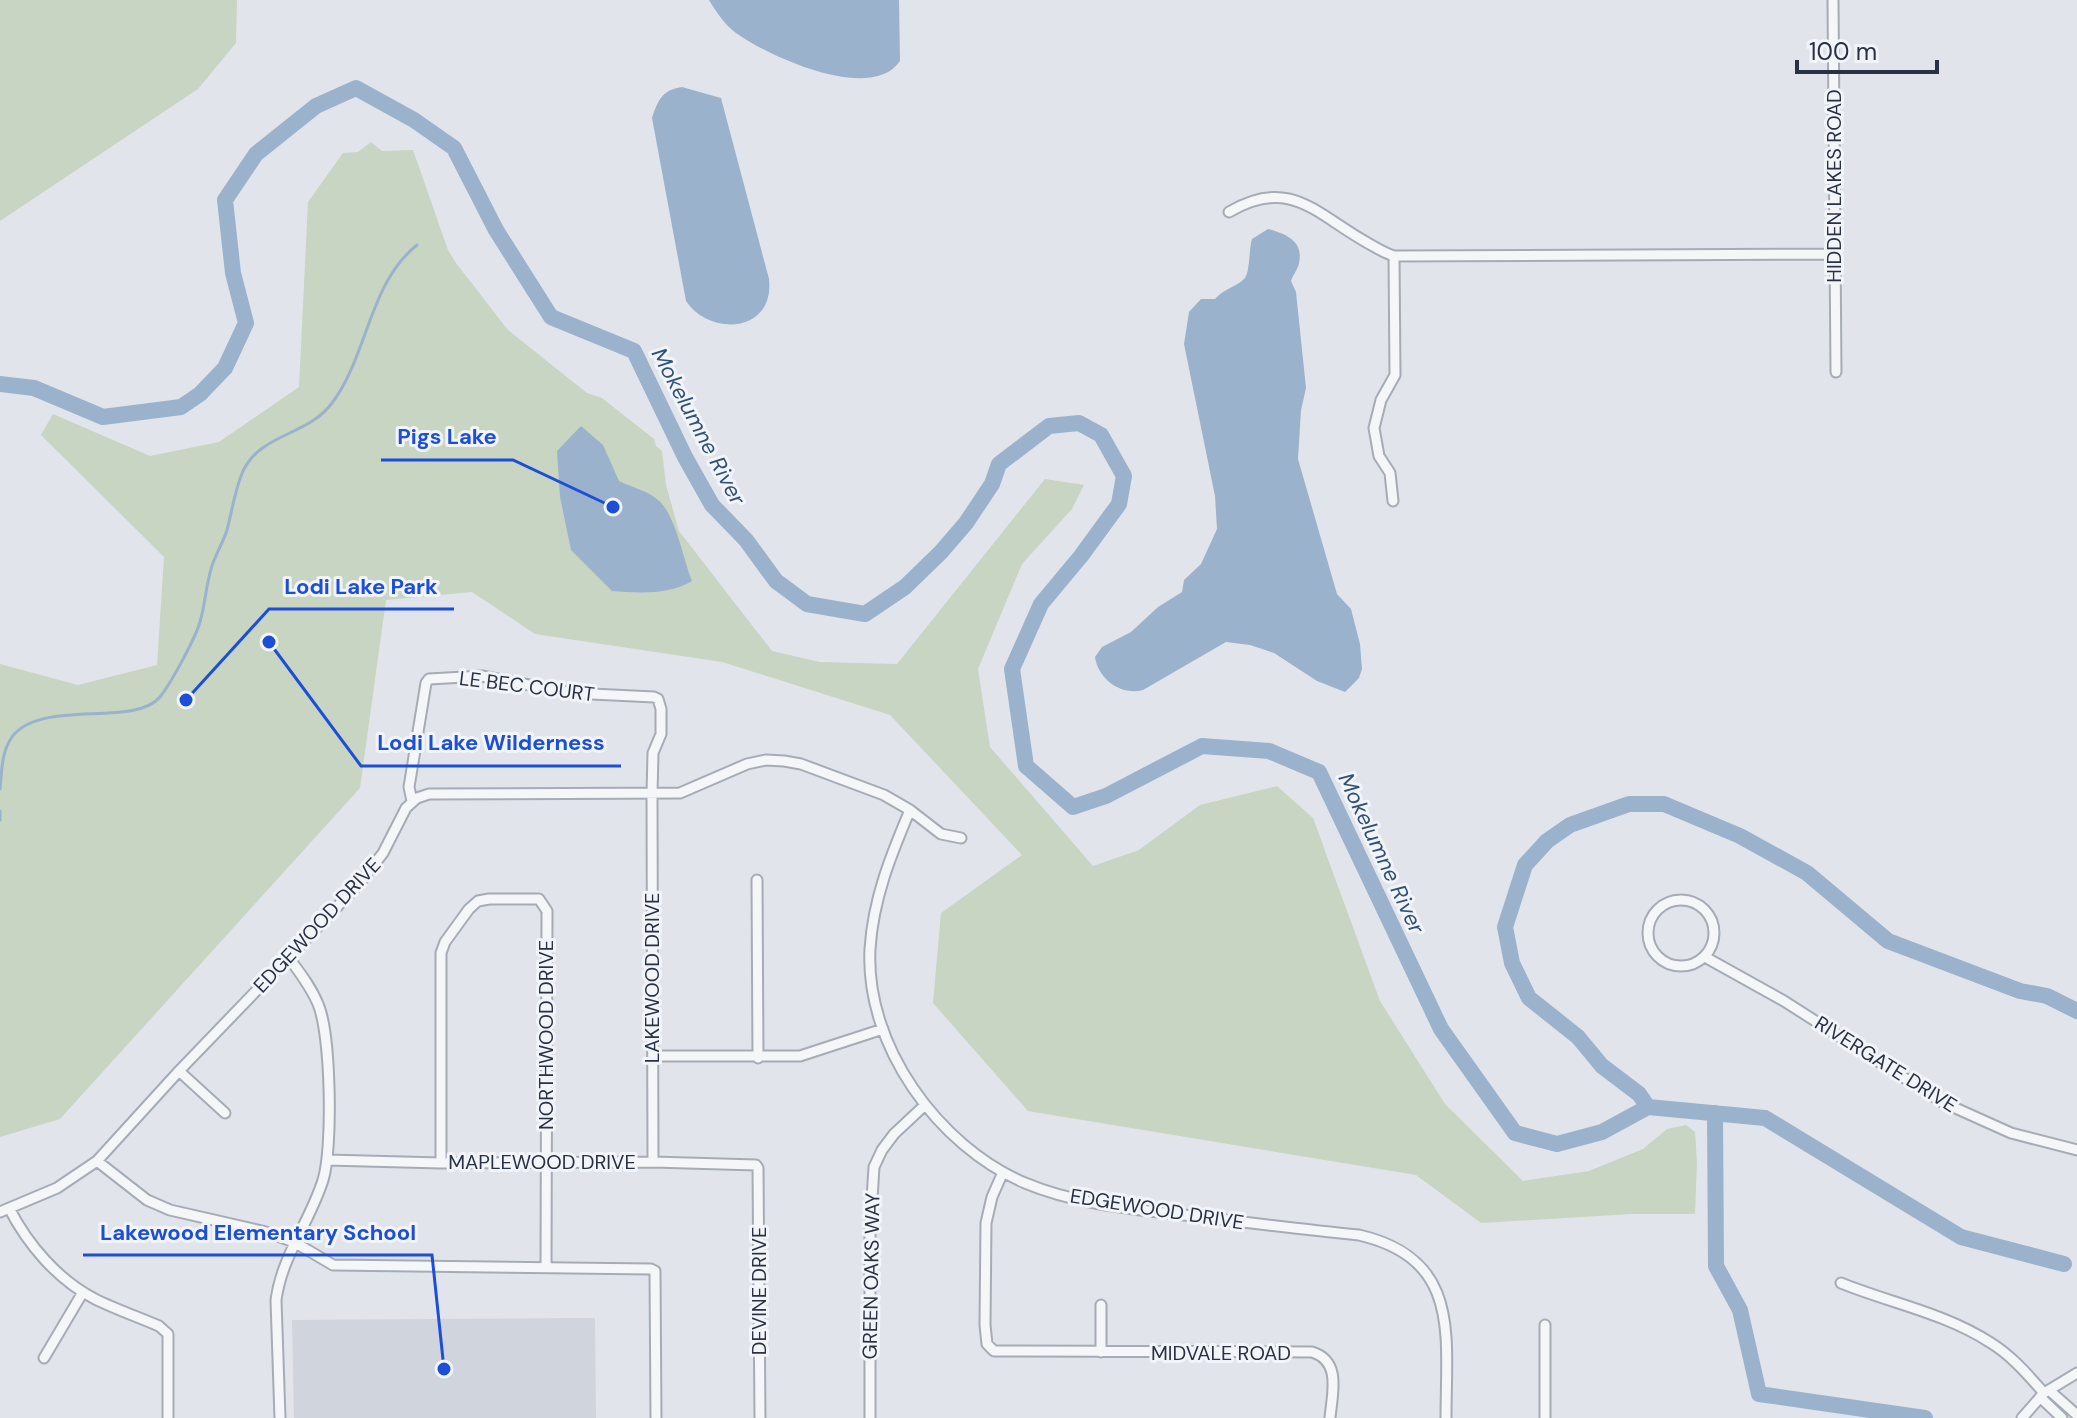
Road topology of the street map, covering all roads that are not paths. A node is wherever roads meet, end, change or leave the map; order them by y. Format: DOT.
graph roads {
  1 [pos="1833,0"];
  2 [pos="1229,212"];
  3 [pos="1835,254"];
  4 [pos="1394,256"];
  5 [pos="1836,372"];
  6 [pos="1393,501"];
  7 [pos="652,794"];
  8 [pos="412,801"];
  9 [pos="910,810"];
  10 [pos="961,838"];
  11 [pos="757,880"];
  12 [pos="1705,957"];
  13 [pos="289,958"];
  14 [pos="883,1029"];
  15 [pos="653,1056"];
  16 [pos="758,1058"];
  17 [pos="179,1071"];
  18 [pos="925,1105"];
  19 [pos="225,1113"];
  20 [pos="2077,1150"];
  21 [pos="327,1160"];
  22 [pos="97,1161"];
  23 [pos="547,1162"];
  24 [pos="653,1162"];
  25 [pos="441,1163"];
  26 [pos="756,1165"];
  27 [pos="1003,1172"];
  28 [pos="5,1210"];
  29 [pos="294,1242"];
  30 [pos="546,1267"];
  31 [pos="1841,1283"];
  32 [pos="83,1292"];
  33 [pos="1101,1305"];
  34 [pos="1545,1325"];
  35 [pos="1101,1352"];
  36 [pos="44,1358"];
  37 [pos="2077,1373"];
  38 [pos="2045,1394"];
  39 [pos="2077,1415"];
  40 [pos="168,1418"];
  41 [pos="280,1418"];
  42 [pos="656,1418"];
  43 [pos="760,1418"];
  44 [pos="870,1418"];
  45 [pos="1330,1418"];
  46 [pos="1446,1418"];
  47 [pos="1545,1418"];
  48 [pos="2022,1418"];
  49 [pos="2062,1418"];
  1 -- 3 [label="street, HIDDEN LAKES ROAD"];
  2 -- 4 [label="street"];
  3 -- 4 [label="street"];
  3 -- 5 [label="street, HIDDEN LAKES ROAD"];
  4 -- 6 [label="street"];
  7 -- 8 [label="street"];
  7 -- 8 [label="street, LE BEC COURT"];
  7 -- 9 [label="street"];
  7 -- 15 [label="street, LAKEWOOD DRIVE"];
  8 -- 13 [label="street, EDGEWOOD DRIVE"];
  9 -- 10 [label="street"];
  9 -- 14 [label="street, EDGEWOOD DRIVE"];
  11 -- 16 [label="street"];
  12 -- 12 [label="street"];
  12 -- 20 [label="street, RIVERGATE DRIVE"];
  13 -- 17 [label="street, EDGEWOOD DRIVE"];
  13 -- 21 [label="street"];
  14 -- 16 [label="street"];
  14 -- 18 [label="street, EDGEWOOD DRIVE"];
  15 -- 16 [label="street"];
  15 -- 24 [label="street, LAKEWOOD DRIVE"];
  17 -- 19 [label="street"];
  17 -- 22 [label="street, EDGEWOOD DRIVE"];
  18 -- 27 [label="street, EDGEWOOD DRIVE"];
  18 -- 44 [label="street, GREEN OAKS WAY"];
  21 -- 25 [label="street, MAPLEWOOD DRIVE"];
  21 -- 29 [label="street"];
  22 -- 28 [label="street, EDGEWOOD DRIVE"];
  22 -- 29 [label="street"];
  23 -- 24 [label="street, MAPLEWOOD DRIVE"];
  23 -- 25 [label="street, MAPLEWOOD DRIVE"];
  23 -- 25 [label="street, NORTHWOOD DRIVE"];
  23 -- 30 [label="street, NORTHWOOD DRIVE"];
  24 -- 26 [label="street, MAPLEWOOD DRIVE"];
  26 -- 43 [label="street, DEVINE DRIVE"];
  27 -- 35 [label="street, MIDVALE ROAD"];
  27 -- 46 [label="street, EDGEWOOD DRIVE"];
  28 -- 32 [label="street"];
  29 -- 30 [label="street"];
  29 -- 41 [label="street"];
  30 -- 42 [label="street"];
  31 -- 38 [label="street"];
  32 -- 36 [label="street"];
  32 -- 40 [label="street"];
  33 -- 35 [label="street"];
  34 -- 47 [label="street"];
  35 -- 45 [label="street, MIDVALE ROAD"];
  37 -- 38 [label="street"];
  38 -- 39 [label="street"];
  38 -- 48 [label="street"];
  38 -- 49 [label="street"];
}
